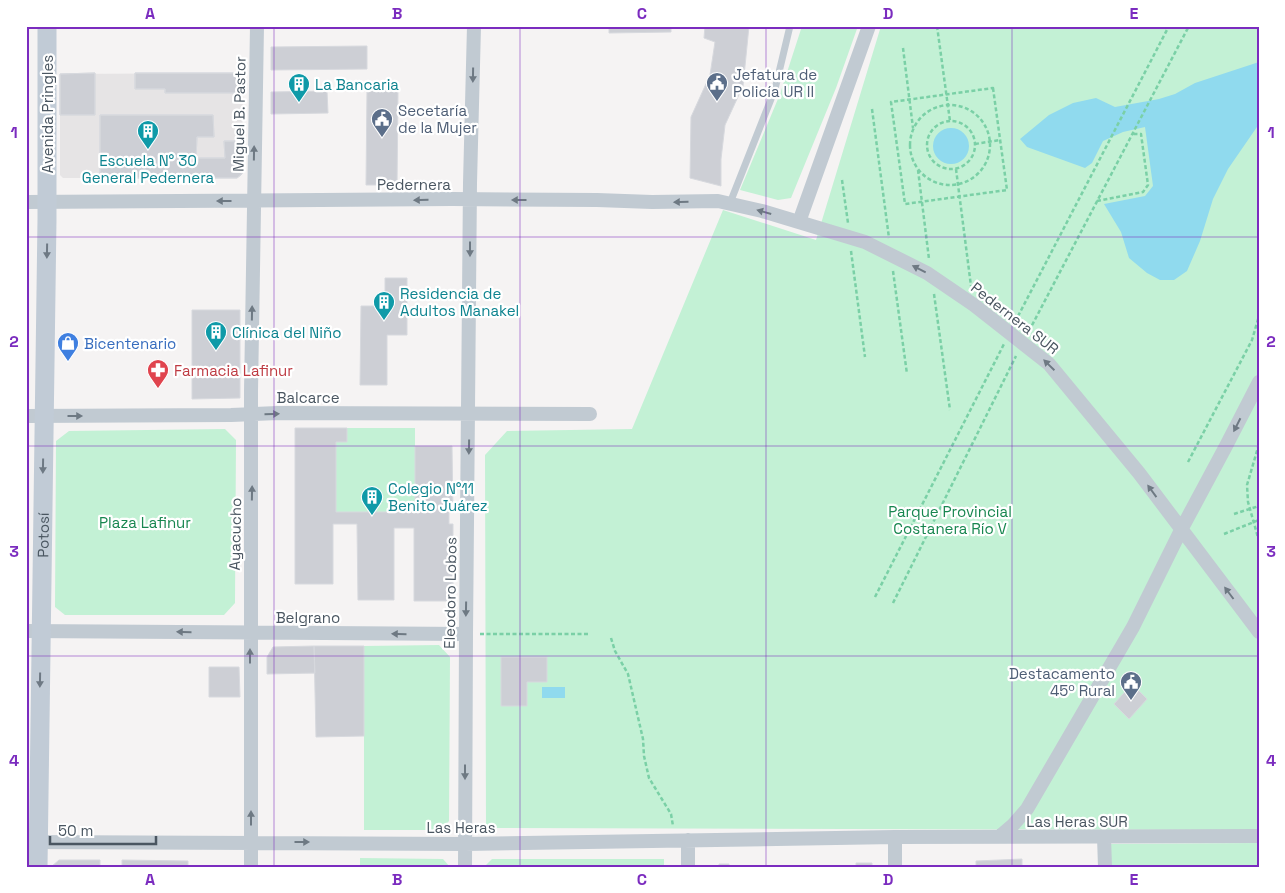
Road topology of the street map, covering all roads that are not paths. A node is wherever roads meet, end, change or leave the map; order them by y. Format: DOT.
graph roads {
  1 [pos="47,26"];
  2 [pos="257,26"];
  3 [pos="474,26"];
  4 [pos="790,26"];
  5 [pos="870,26"];
  6 [pos="470,200"];
  7 [pos="26,202"];
  8 [pos="47,202"];
  9 [pos="253,202"];
  10 [pos="730,203"];
  11 [pos="798,222"];
  12 [pos="1259,382"];
  13 [pos="469,413"];
  14 [pos="252,414"];
  15 [pos="590,414"];
  16 [pos="35,416"];
  17 [pos="1181,530"];
  18 [pos="34,631"];
  19 [pos="1259,632"];
  20 [pos="250,633"];
  21 [pos="466,634"];
  22 [pos="1259,836"];
  23 [pos="895,837"];
  24 [pos="1000,837"];
  25 [pos="1104,837"];
  26 [pos="682,840"];
  27 [pos="32,842"];
  28 [pos="251,842"];
  29 [pos="465,844"];
  30 [pos="38,867"];
  31 [pos="251,867"];
  32 [pos="465,867"];
  33 [pos="688,867"];
  34 [pos="895,867"];
  35 [pos="1105,867"];
  1 -- 8 [label="main road, Avenida Pringles"];
  9 -- 2 [label="street, Miguel B. Pastor, one-way"];
  3 -- 6 [label="street, Eleodoro Lobos, one-way"];
  4 -- 10 [label="lane"];
  5 -- 11 [label="street"];
  6 -- 9 [label="street, Pedernera, one-way"];
  10 -- 6 [label="street, Pedernera, one-way"];
  6 -- 13 [label="street, Eleodoro Lobos, one-way"];
  7 -- 8 [label="street, Pedernera"];
  9 -- 8 [label="street, Pedernera, one-way"];
  8 -- 16 [label="main road, Potosí, one-way"];
  14 -- 9 [label="street, Ayacucho, one-way"];
  11 -- 10 [label="street, Pedernera, one-way"];
  17 -- 11 [label="street, Pedernera SUR, one-way"];
  12 -- 17 [label="street, one-way"];
  14 -- 13 [label="street, Balcarce, one-way"];
  13 -- 15 [label="street, Balcarce"];
  13 -- 21 [label="street, Eleodoro Lobos, one-way"];
  16 -- 14 [label="street, Balcarce, one-way"];
  20 -- 14 [label="street, Ayacucho, one-way"];
  16 -- 18 [label="main road, Potosí, one-way"];
  19 -- 17 [label="street, Pedernera SUR, one-way"];
  17 -- 24 [label="street"];
  20 -- 18 [label="street, Belgrano, one-way"];
  18 -- 27 [label="main road, Potosí, one-way"];
  21 -- 20 [label="street, Belgrano, one-way"];
  28 -- 20 [label="street, Ayacucho, one-way"];
  21 -- 29 [label="street, Eleodoro Lobos, one-way"];
  22 -- 25 [label="street, Las Heras SUR"];
  23 -- 24 [label="street, Las Heras SUR"];
  23 -- 26 [label="street, Las Heras"];
  23 -- 34 [label="street"];
  24 -- 25 [label="street, Las Heras SUR"];
  25 -- 35 [label="street"];
  26 -- 29 [label="street, Las Heras"];
  26 -- 33 [label="street"];
  27 -- 28 [label="street, Las Heras"];
  27 -- 30 [label="main road, Potosí"];
  28 -- 29 [label="street, Las Heras, one-way"];
  28 -- 31 [label="street, Ayacucho"];
  29 -- 32 [label="street, Eleodoro Lobos"];
}
